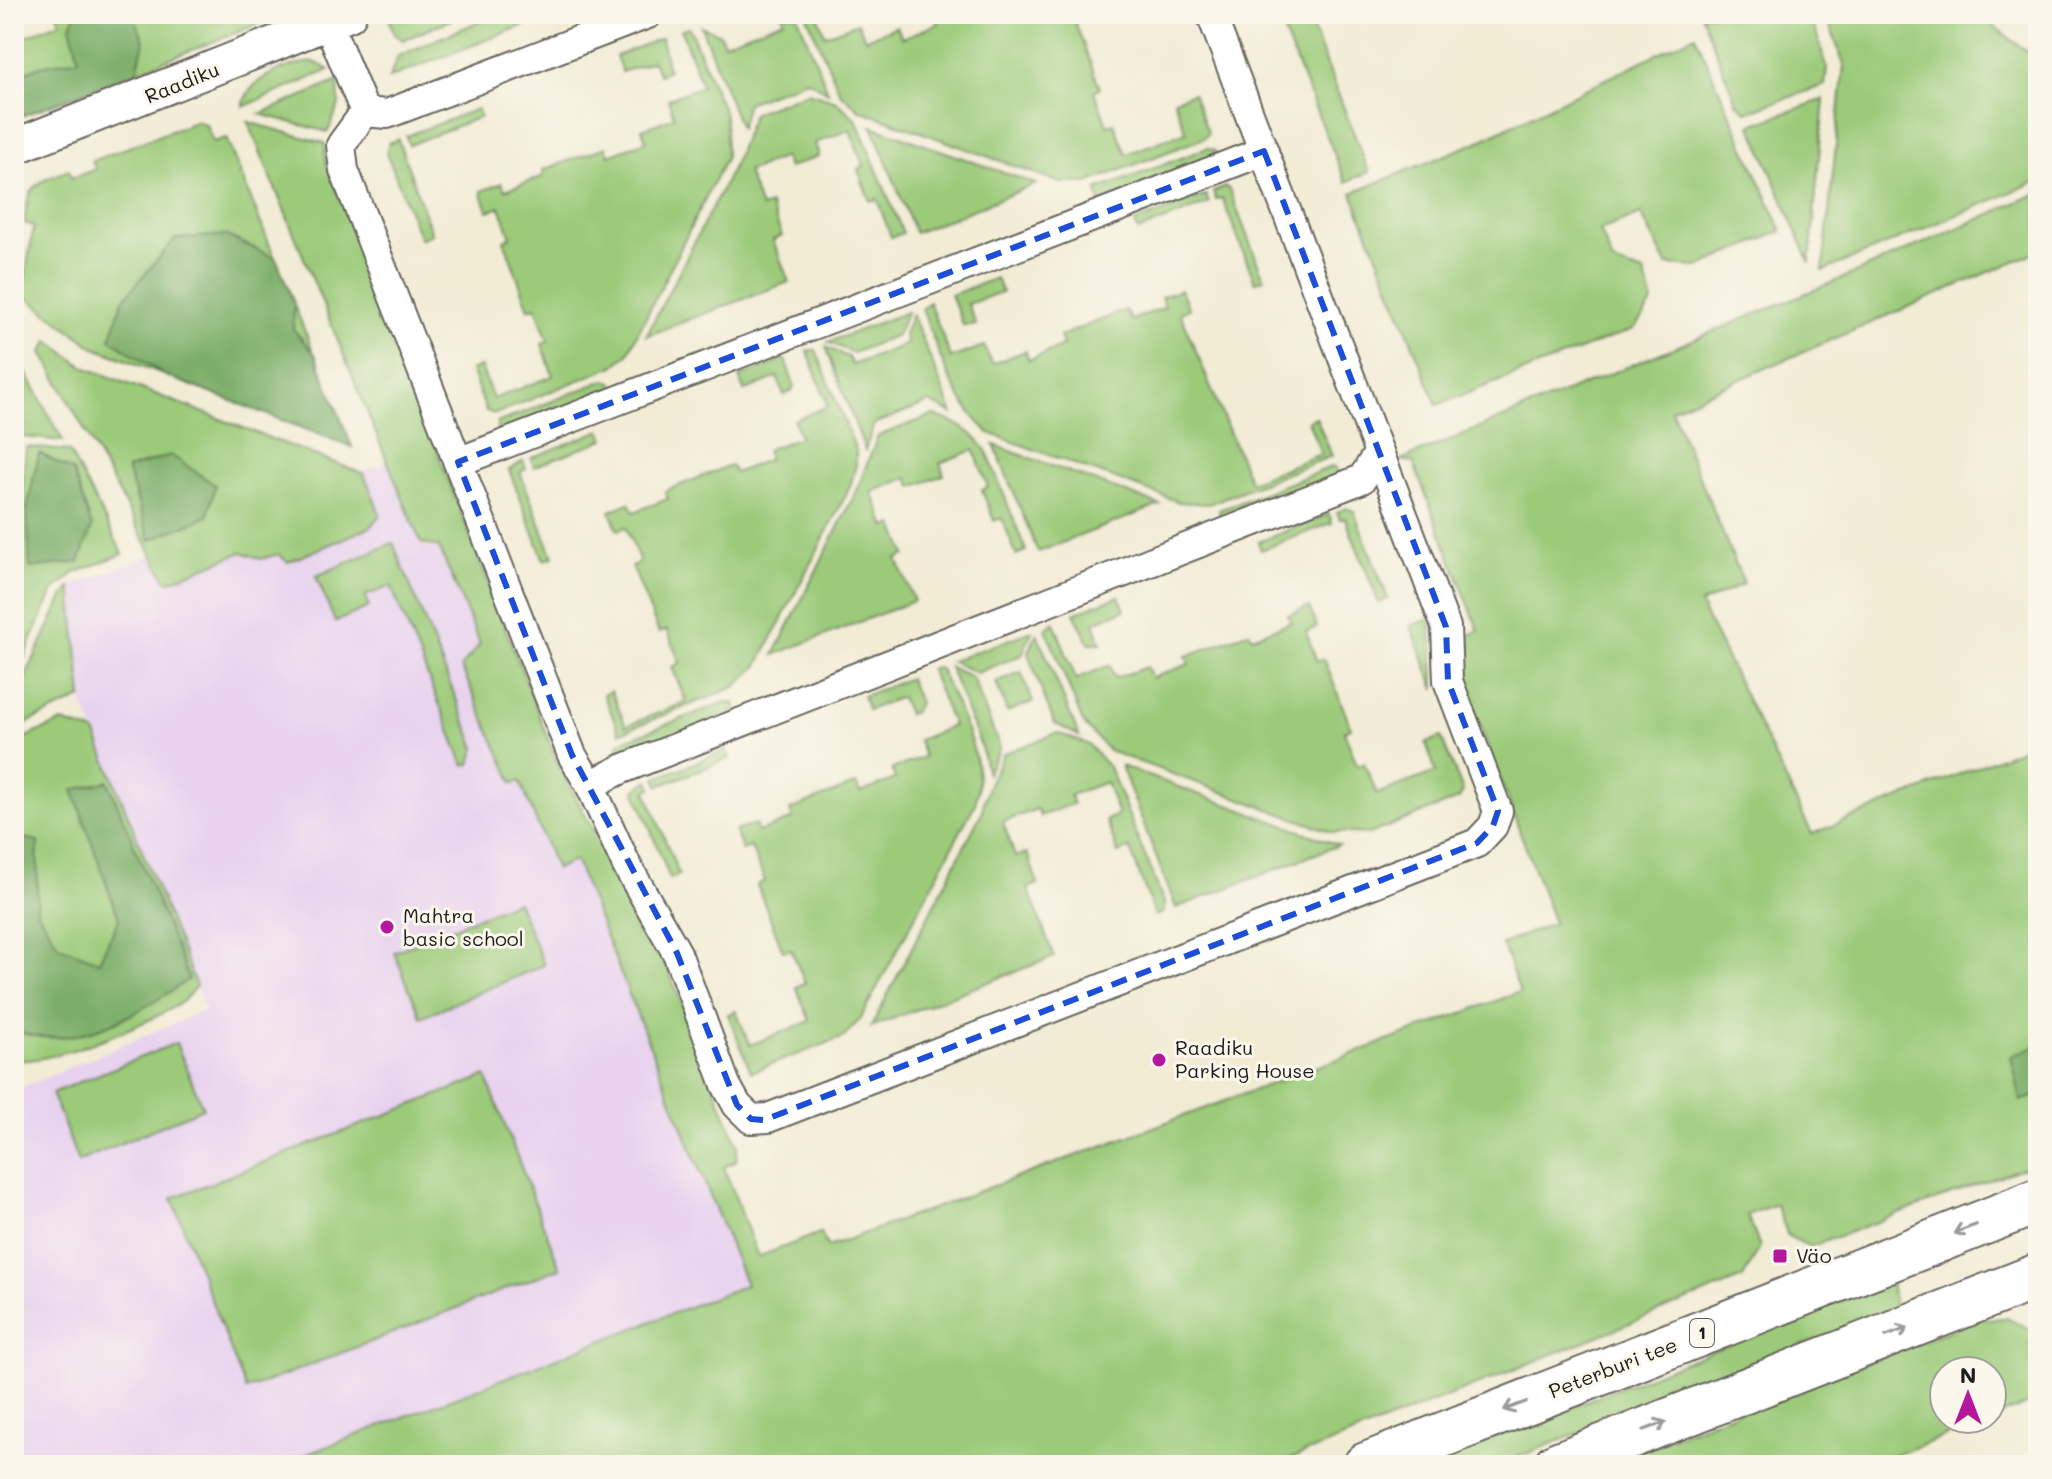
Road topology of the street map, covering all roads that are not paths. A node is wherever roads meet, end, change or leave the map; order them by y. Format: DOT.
graph roads {
  1 [pos="648,14"];
  2 [pos="1211,14"];
  3 [pos="338,18"];
  4 [pos="365,112"];
  5 [pos="14,147"];
  6 [pos="1264,151"];
  7 [pos="1379,452"];
  8 [pos="458,462"];
  9 [pos="590,785"];
  10 [pos="2038,1201"];
  11 [pos="2038,1276"];
  12 [pos="1366,1465"];
  13 [pos="1556,1465"];
  1 -- 4 [label="street"];
  2 -- 6 [label="street"];
  3 -- 4 [label="street"];
  3 -- 5 [label="street, Raadiku"];
  4 -- 8 [label="street"];
  6 -- 7 [label="street"];
  6 -- 8 [label="street"];
  7 -- 9 [label="street"];
  7 -- 9 [label="street"];
  8 -- 9 [label="street"];
  10 -- 12 [label="highway, Peterburi tee / 1, one-way"];
  13 -- 11 [label="highway, one-way"];
}
